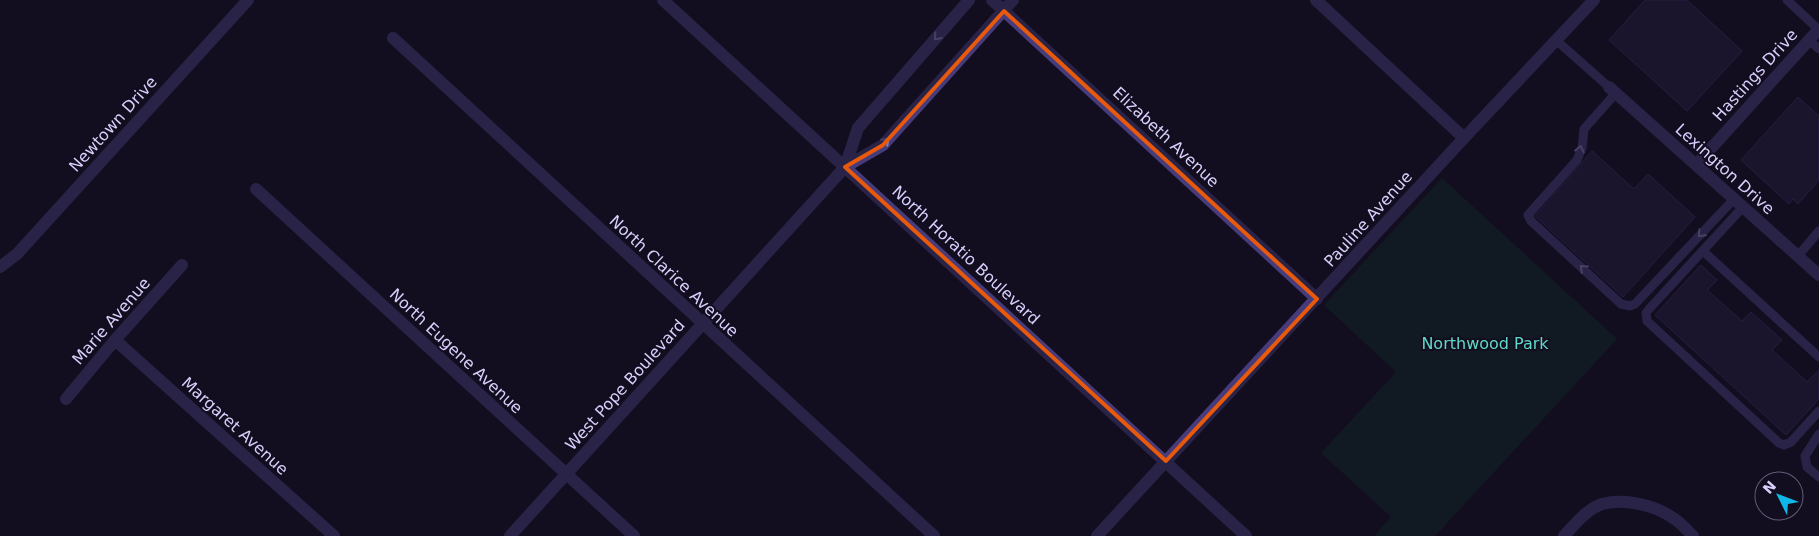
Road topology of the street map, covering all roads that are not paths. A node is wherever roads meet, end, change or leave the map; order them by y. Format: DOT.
graph roads {
  1 [pos="248,0"];
  2 [pos="663,0"];
  3 [pos="969,0"];
  4 [pos="992,0"];
  5 [pos="1013,0"];
  6 [pos="1316,0"];
  7 [pos="1594,0"];
  8 [pos="1787,0"];
  9 [pos="1004,11"];
  10 [pos="1819,29"];
  11 [pos="393,38"];
  12 [pos="1809,40"];
  13 [pos="1557,41"];
  14 [pos="1819,50"];
  15 [pos="1612,90"];
  16 [pos="1464,138"];
  17 [pos="1696,165"];
  18 [pos="845,167"];
  19 [pos="256,189"];
  20 [pos="1738,203"];
  21 [pos="1819,231"];
  22 [pos="1703,251"];
  23 [pos="1798,256"];
  24 [pos="182,265"];
  25 [pos="0,267"];
  26 [pos="1819,275"];
  27 [pos="1317,299"];
  28 [pos="702,324"];
  29 [pos="114,340"];
  30 [pos="1819,357"];
  31 [pos="66,399"];
  32 [pos="1819,411"];
  33 [pos="1819,434"];
  34 [pos="1166,461"];
  35 [pos="566,474"];
  36 [pos="1819,477"];
  37 [pos="334,536"];
  38 [pos="510,536"];
  39 [pos="634,536"];
  40 [pos="934,536"];
  41 [pos="1097,536"];
  42 [pos="1246,536"];
  43 [pos="1564,536"];
  44 [pos="1693,536"];
  1 -- 25 [label="street, Newtown Drive"];
  2 -- 18 [label="street, North Horatio Boulevard"];
  3 -- 18 [label="street, West Pope Boulevard, one-way"];
  4 -- 9 [label="street, Elizabeth Avenue"];
  5 -- 9 [label="street, West Pope Boulevard"];
  6 -- 16 [label="street"];
  7 -- 13 [label="street, Pauline Avenue"];
  8 -- 10 [label="lane"];
  18 -- 9 [label="street, West Pope Boulevard, one-way"];
  9 -- 27 [label="street, Elizabeth Avenue"];
  10 -- 12 [label="street, Hastings Drive"];
  11 -- 28 [label="street, North Clarice Avenue"];
  12 -- 14 [label="lane"];
  12 -- 17 [label="street, Hastings Drive"];
  13 -- 15 [label="lane"];
  13 -- 16 [label="street, Pauline Avenue"];
  15 -- 17 [label="street, Lexington Drive"];
  20 -- 15 [label="lane, one-way"];
  16 -- 27 [label="street, Pauline Avenue"];
  17 -- 20 [label="street, Lexington Drive"];
  18 -- 28 [label="street, West Pope Boulevard"];
  18 -- 34 [label="street, North Horatio Boulevard"];
  19 -- 35 [label="street, North Eugene Avenue"];
  20 -- 22 [label="lane"];
  20 -- 23 [label="street, Lexington Drive"];
  21 -- 23 [label="lane"];
  22 -- 30 [label="lane"];
  22 -- 32 [label="lane"];
  23 -- 26 [label="street, Lexington Drive"];
  24 -- 29 [label="street, Marie Avenue"];
  27 -- 34 [label="street, Pauline Avenue"];
  28 -- 35 [label="street, West Pope Boulevard"];
  28 -- 40 [label="street, North Clarice Avenue"];
  29 -- 31 [label="street, Marie Avenue"];
  29 -- 37 [label="street, Margaret Avenue"];
  33 -- 36 [label="lane"];
  34 -- 41 [label="street, Pauline Avenue"];
  34 -- 42 [label="street, North Horatio Boulevard"];
  35 -- 38 [label="street, West Pope Boulevard"];
  35 -- 39 [label="street, North Eugene Avenue"];
  43 -- 44 [label="street"];
}
